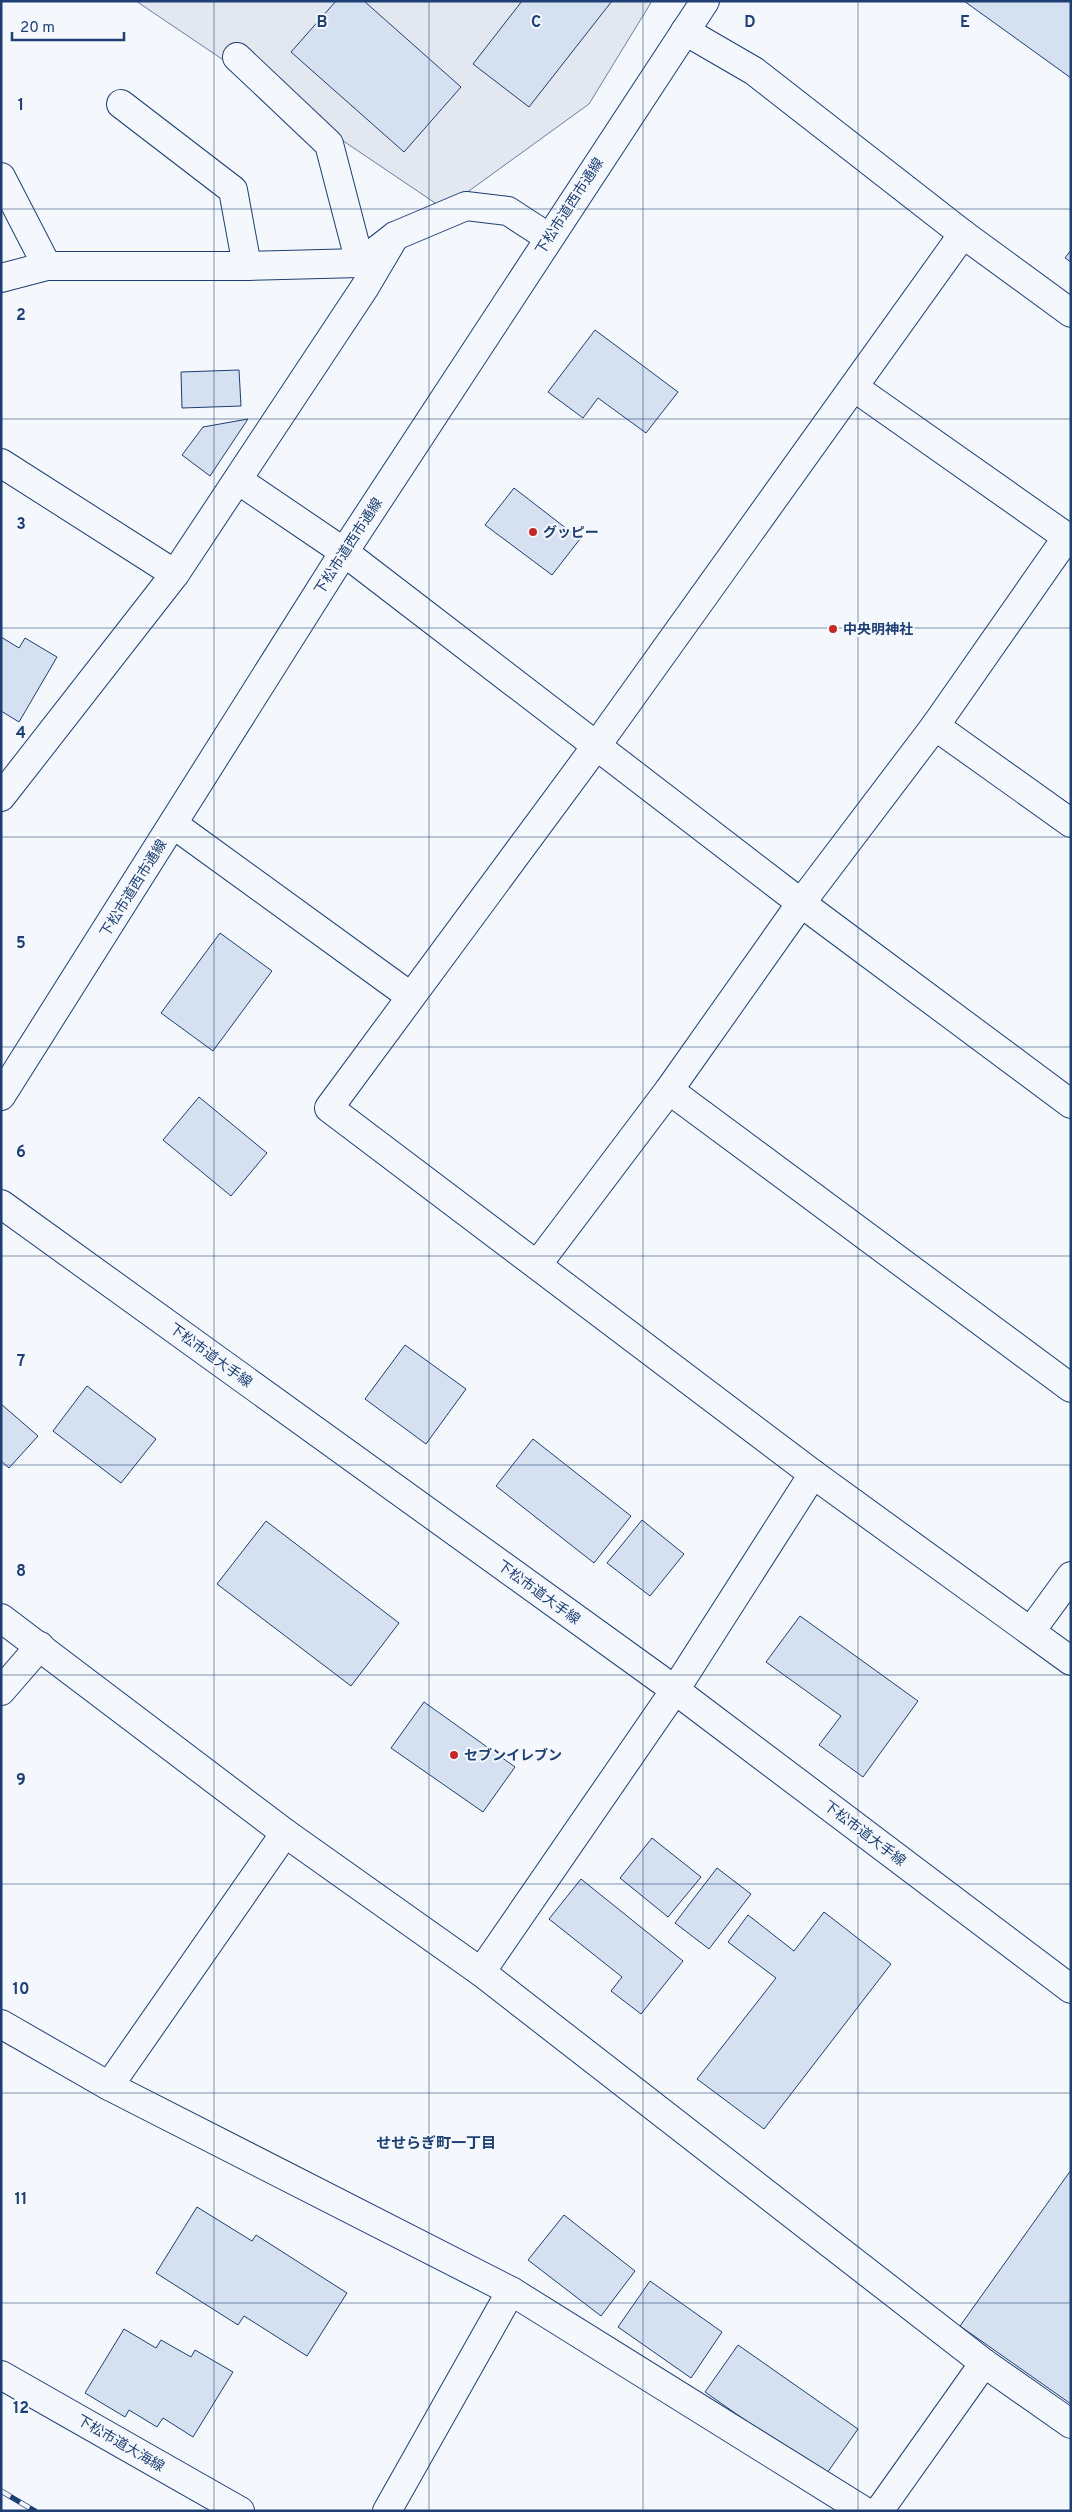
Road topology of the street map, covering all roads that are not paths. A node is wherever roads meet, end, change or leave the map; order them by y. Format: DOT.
graph roads {
  1 [pos="704,1"];
  2 [pos="685,31"];
  3 [pos="237,57"];
  4 [pos="121,104"];
  5 [pos="1,177"];
  6 [pos="963,234"];
  7 [pos="395,236"];
  8 [pos="548,237"];
  9 [pos="360,263"];
  10 [pos="47,266"];
  11 [pos="247,266"];
  12 [pos="1,278"];
  13 [pos="1071,313"];
  14 [pos="855,388"];
  15 [pos="1,463"];
  16 [pos="238,480"];
  17 [pos="1069,538"];
  18 [pos="344,552"];
  19 [pos="176,574"];
  20 [pos="935,726"];
  21 [pos="597,745"];
  22 [pos="1,797"];
  23 [pos="1071,823"];
  24 [pos="173,824"];
  25 [pos="801,903"];
  26 [pos="410,996"];
  27 [pos="669,1090"];
  28 [pos="1,1096"];
  29 [pos="1071,1104"];
  30 [pos="1,1204"];
  31 [pos="537,1265"];
  32 [pos="1071,1388"];
  33 [pos="813,1474"];
  34 [pos="1071,1576"];
  35 [pos="1,1618"];
  36 [pos="1031,1631"];
  37 [pos="40,1646"];
  38 [pos="1071,1660"];
  39 [pos="674,1690"];
  40 [pos="1,1691"];
  41 [pos="285,1834"];
  42 [pos="481,1972"];
  43 [pos="1071,1989"];
  44 [pos="1,2024"];
  45 [pos="109,2086"];
  46 [pos="511,2291"];
  47 [pos="984,2363"];
  48 [pos="1,2375"];
  49 [pos="1071,2424"];
  50 [pos="240,2511"];
  51 [pos="387,2511"];
  52 [pos="864,2511"];
  53 [pos="879,2511"];
  1 -- 2 [label="street, 下松市道西市通線"];
  2 -- 6 [label="street"];
  2 -- 8 [label="street, 下松市道西市通線"];
  3 -- 9 [label="street"];
  4 -- 11 [label="street"];
  5 -- 10 [label="street"];
  6 -- 13 [label="street"];
  6 -- 14 [label="street"];
  7 -- 8 [label="street"];
  7 -- 9 [label="street"];
  7 -- 16 [label="street"];
  8 -- 18 [label="street, 下松市道西市通線"];
  9 -- 11 [label="street"];
  10 -- 11 [label="street"];
  10 -- 12 [label="street"];
  14 -- 17 [label="street"];
  14 -- 21 [label="street"];
  15 -- 19 [label="street"];
  16 -- 18 [label="street"];
  16 -- 19 [label="street"];
  17 -- 20 [label="street"];
  18 -- 21 [label="street"];
  18 -- 24 [label="street, 下松市道西市通線"];
  19 -- 22 [label="street"];
  20 -- 23 [label="street"];
  20 -- 25 [label="street"];
  21 -- 25 [label="street"];
  21 -- 26 [label="street"];
  24 -- 26 [label="street"];
  24 -- 28 [label="street, 下松市道西市通線"];
  25 -- 27 [label="street"];
  25 -- 29 [label="street"];
  26 -- 31 [label="street"];
  27 -- 31 [label="street"];
  27 -- 32 [label="street"];
  30 -- 39 [label="street, 下松市道大手線"];
  31 -- 33 [label="street"];
  33 -- 36 [label="street"];
  33 -- 39 [label="street"];
  34 -- 36 [label="street"];
  35 -- 37 [label="street"];
  36 -- 38 [label="street"];
  37 -- 40 [label="street"];
  37 -- 41 [label="street"];
  39 -- 42 [label="street"];
  39 -- 43 [label="street, 下松市道大手線"];
  41 -- 42 [label="street"];
  41 -- 45 [label="street"];
  42 -- 47 [label="street"];
  44 -- 45 [label="street"];
  45 -- 46 [label="street"];
  46 -- 51 [label="street"];
  46 -- 52 [label="street"];
  47 -- 49 [label="street"];
  47 -- 53 [label="street"];
  48 -- 50 [label="street, 下松市道大海線"];
}
